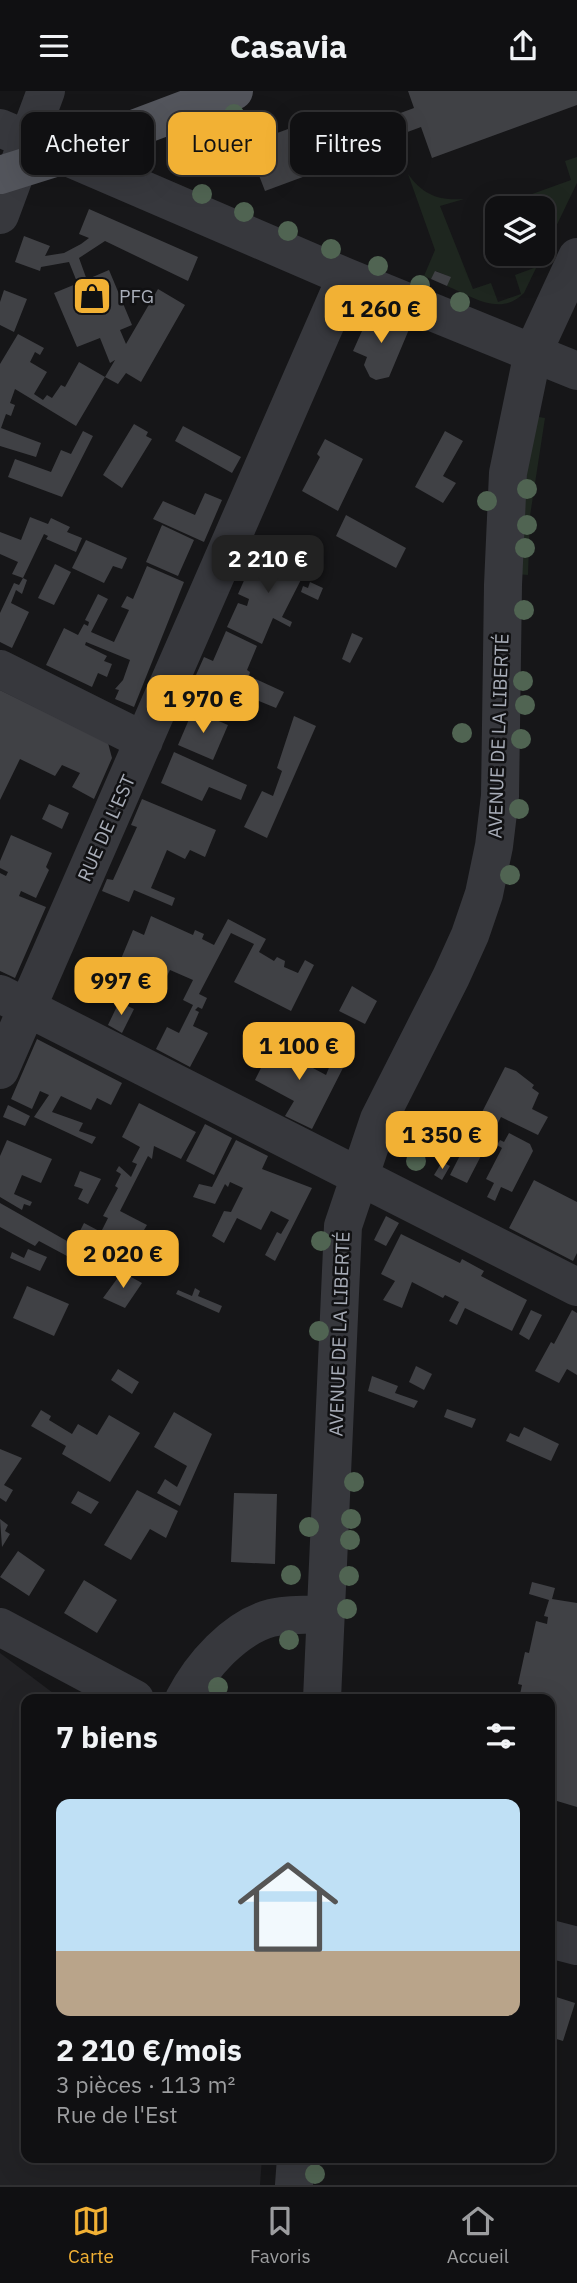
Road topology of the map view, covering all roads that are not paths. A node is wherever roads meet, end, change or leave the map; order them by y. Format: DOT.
graph roads {
  1 [pos="46,91"];
  2 [pos="234,91"];
  3 [pos="154,121"];
  4 [pos="11,153"];
  5 [pos="115,175"];
  6 [pos="0,215"];
  7 [pos="577,257"];
  8 [pos="346,277"];
  9 [pos="533,352"];
  10 [pos="577,371"];
  11 [pos="0,669"];
  12 [pos="144,741"];
  13 [pos="14,1001"];
  14 [pos="0,1070"];
  15 [pos="357,1177"];
  16 [pos="577,1287"];
  17 [pos="326,1614"];
  18 [pos="0,1627"];
  19 [pos="126,1694"];
  20 [pos="186,1694"];
  21 [pos="322,1694"];
  22 [pos="555,1940"];
  23 [pos="577,1946"];
  24 [pos="296,2163"];
  25 [pos="294,2185"];
  1 -- 4 [label="street"];
  2 -- 3 [label="main road"];
  4 -- 6 [label="street"];
  5 -- 8 [label="street"];
  7 -- 9 [label="street, AVENUE DE LA LIBERTÉ"];
  8 -- 9 [label="street"];
  8 -- 12 [label="street, RUE DE L'EST"];
  9 -- 10 [label="street"];
  9 -- 15 [label="street, AVENUE DE LA LIBERTÉ"];
  11 -- 12 [label="street"];
  12 -- 13 [label="street, RUE DE L'EST"];
  13 -- 14 [label="street, RUE DE L'EST"];
  13 -- 15 [label="street"];
  15 -- 16 [label="street"];
  15 -- 17 [label="street, AVENUE DE LA LIBERTÉ"];
  17 -- 20 [label="street"];
  17 -- 21 [label="street, AVENUE DE LA LIBERTÉ"];
  18 -- 19 [label="street"];
  22 -- 23 [label="street"];
  24 -- 25 [label="street"];
}
